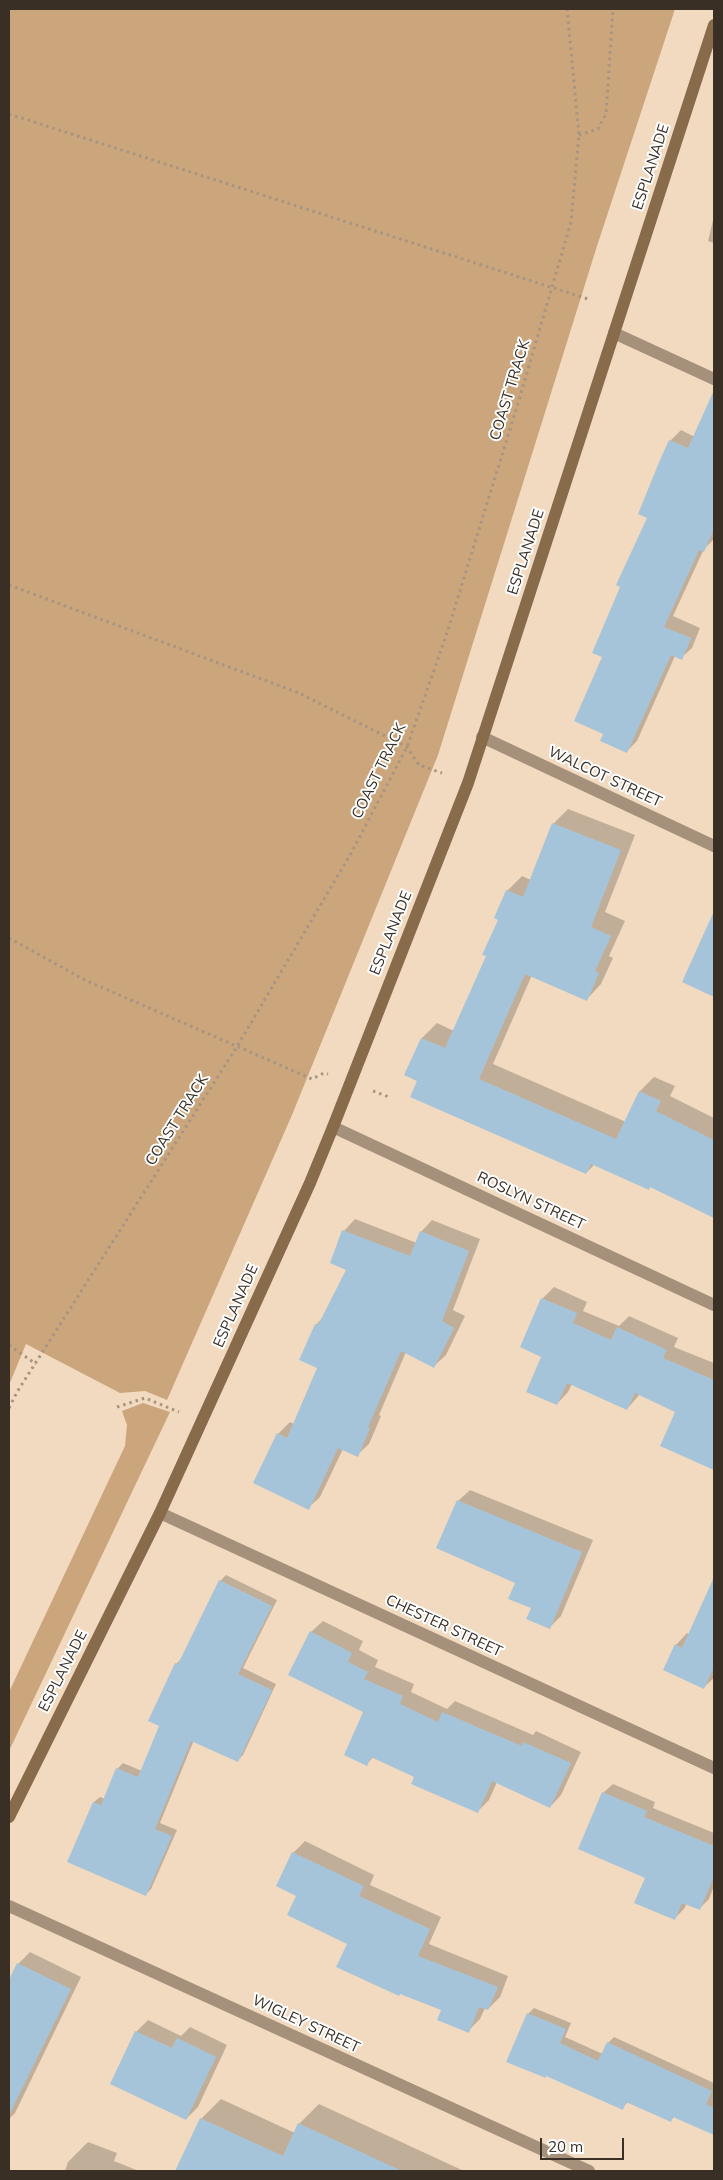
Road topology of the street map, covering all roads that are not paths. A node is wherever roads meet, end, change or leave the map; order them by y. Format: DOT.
graph roads {
  1 [pos="714,25"];
  2 [pos="614,332"];
  3 [pos="714,379"];
  4 [pos="482,737"];
  5 [pos="714,846"];
  6 [pos="333,1127"];
  7 [pos="714,1305"];
  8 [pos="160,1513"];
  9 [pos="714,1768"];
  10 [pos="9,1816"];
  11 [pos="9,1906"];
  12 [pos="589,2171"];
  1 -- 2 [label="street, ESPLANADE"];
  2 -- 3 [label="street"];
  2 -- 4 [label="street, ESPLANADE"];
  4 -- 5 [label="street, WALCOT STREET"];
  4 -- 6 [label="street, ESPLANADE"];
  6 -- 7 [label="street, ROSLYN STREET"];
  6 -- 8 [label="street, ESPLANADE"];
  8 -- 9 [label="street, CHESTER STREET"];
  8 -- 10 [label="street, ESPLANADE"];
  11 -- 12 [label="street, WIGLEY STREET"];
}
